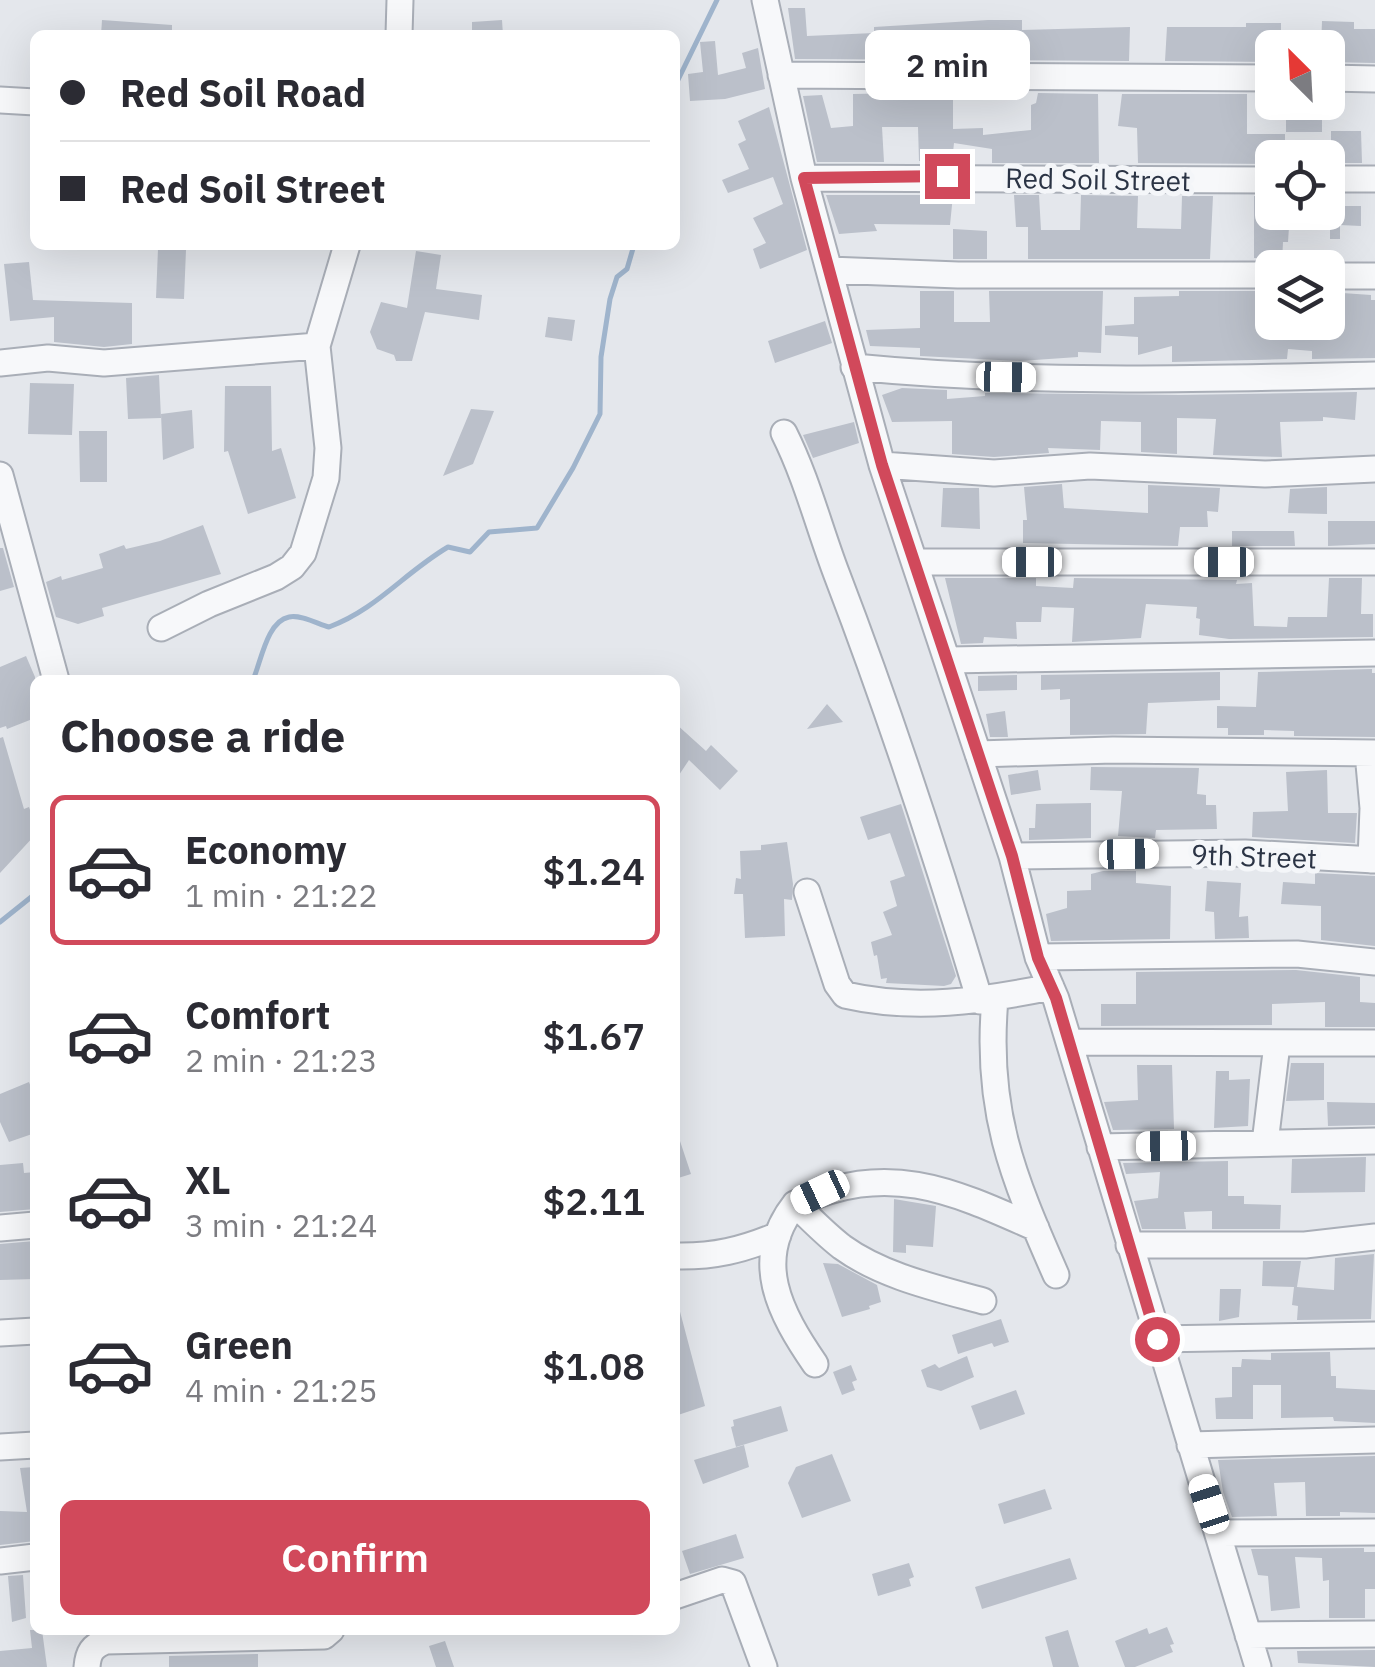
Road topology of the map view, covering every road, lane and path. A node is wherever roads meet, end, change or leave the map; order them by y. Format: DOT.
graph roads {
  1 [pos="400,0"];
  2 [pos="765,0"];
  3 [pos="399,30"];
  4 [pos="782,75"];
  5 [pos="1255,78"];
  6 [pos="1345,78"];
  7 [pos="1375,78"];
  8 [pos="0,100"];
  9 [pos="30,102"];
  10 [pos="804,178"];
  11 [pos="1345,179"];
  12 [pos="1375,179"];
  13 [pos="1255,180"];
  14 [pos="345,250"];
  15 [pos="829,270"];
  16 [pos="1255,275"];
  17 [pos="1345,276"];
  18 [pos="1375,276"];
  19 [pos="317,346"];
  20 [pos="0,363"];
  21 [pos="854,367"];
  22 [pos="1375,376"];
  23 [pos="784,433"];
  24 [pos="882,465"];
  25 [pos="1375,469"];
  26 [pos="0,475"];
  27 [pos="916,562"];
  28 [pos="1375,562"];
  29 [pos="160,628"];
  30 [pos="1375,653"];
  31 [pos="948,660"];
  32 [pos="55,675"];
  33 [pos="1372,753"];
  34 [pos="978,754"];
  35 [pos="1012,856"];
  36 [pos="1373,860"];
  37 [pos="807,892"];
  38 [pos="1038,958"];
  39 [pos="1374,963"];
  40 [pos="1051,987"];
  41 [pos="988,1000"];
  42 [pos="1069,1042"];
  43 [pos="1375,1043"];
  44 [pos="1277,1044"];
  45 [pos="1375,1141"];
  46 [pos="1265,1143"];
  47 [pos="1100,1147"];
  48 [pos="794,1204"];
  49 [pos="30,1226"];
  50 [pos="0,1228"];
  51 [pos="1036,1228"];
  52 [pos="778,1234"];
  53 [pos="1375,1237"];
  54 [pos="1129,1244"];
  55 [pos="680,1256"];
  56 [pos="1056,1275"];
  57 [pos="983,1301"];
  58 [pos="30,1332"];
  59 [pos="0,1334"];
  60 [pos="1375,1335"];
  61 [pos="1157,1339"];
  62 [pos="815,1364"];
  63 [pos="1375,1440"];
  64 [pos="30,1445"];
  65 [pos="1190,1445"];
  66 [pos="0,1447"];
  67 [pos="1375,1532"];
  68 [pos="1218,1533"];
  69 [pos="30,1558"];
  70 [pos="0,1561"];
  71 [pos="680,1594"];
  72 [pos="1375,1634"];
  73 [pos="325,1635"];
  74 [pos="1248,1635"];
  75 [pos="87,1667"];
  76 [pos="764,1667"];
  77 [pos="1258,1667"];
  1 -- 3 [label="street"];
  2 -- 4 [label="street"];
  4 -- 5 [label="street"];
  4 -- 10 [label="street"];
  6 -- 7 [label="street"];
  8 -- 9 [label="street"];
  10 -- 13 [label="street, Red Soil Street"];
  10 -- 15 [label="street"];
  11 -- 12 [label="street"];
  14 -- 19 [label="street"];
  15 -- 16 [label="street"];
  15 -- 21 [label="street"];
  17 -- 18 [label="street"];
  19 -- 20 [label="street"];
  19 -- 29 [label="street"];
  21 -- 22 [label="street"];
  21 -- 24 [label="street"];
  23 -- 41 [label="street"];
  24 -- 25 [label="street"];
  24 -- 27 [label="street"];
  26 -- 32 [label="street"];
  27 -- 28 [label="street"];
  27 -- 31 [label="street"];
  30 -- 31 [label="street"];
  31 -- 34 [label="street"];
  33 -- 34 [label="street"];
  33 -- 36 [label="street"];
  34 -- 35 [label="street"];
  35 -- 36 [label="street, 9th Street"];
  35 -- 38 [label="street"];
  37 -- 41 [label="street"];
  38 -- 39 [label="street"];
  38 -- 40 [label="street"];
  40 -- 41 [label="street"];
  40 -- 42 [label="street"];
  41 -- 51 [label="street"];
  42 -- 44 [label="street"];
  42 -- 47 [label="street"];
  43 -- 44 [label="street"];
  44 -- 46 [label="street"];
  45 -- 46 [label="street"];
  46 -- 47 [label="street"];
  47 -- 54 [label="street"];
  48 -- 51 [label="street"];
  48 -- 52 [label="street"];
  48 -- 57 [label="street"];
  49 -- 50 [label="street"];
  51 -- 56 [label="street"];
  52 -- 55 [label="street"];
  52 -- 62 [label="street"];
  53 -- 54 [label="street"];
  54 -- 61 [label="street"];
  58 -- 59 [label="street"];
  60 -- 61 [label="street"];
  61 -- 65 [label="street"];
  63 -- 65 [label="street"];
  64 -- 66 [label="street"];
  65 -- 68 [label="street"];
  67 -- 68 [label="street"];
  68 -- 74 [label="street"];
  69 -- 70 [label="street"];
  71 -- 76 [label="street"];
  72 -- 74 [label="street"];
  73 -- 75 [label="street"];
  74 -- 77 [label="street"];
}
